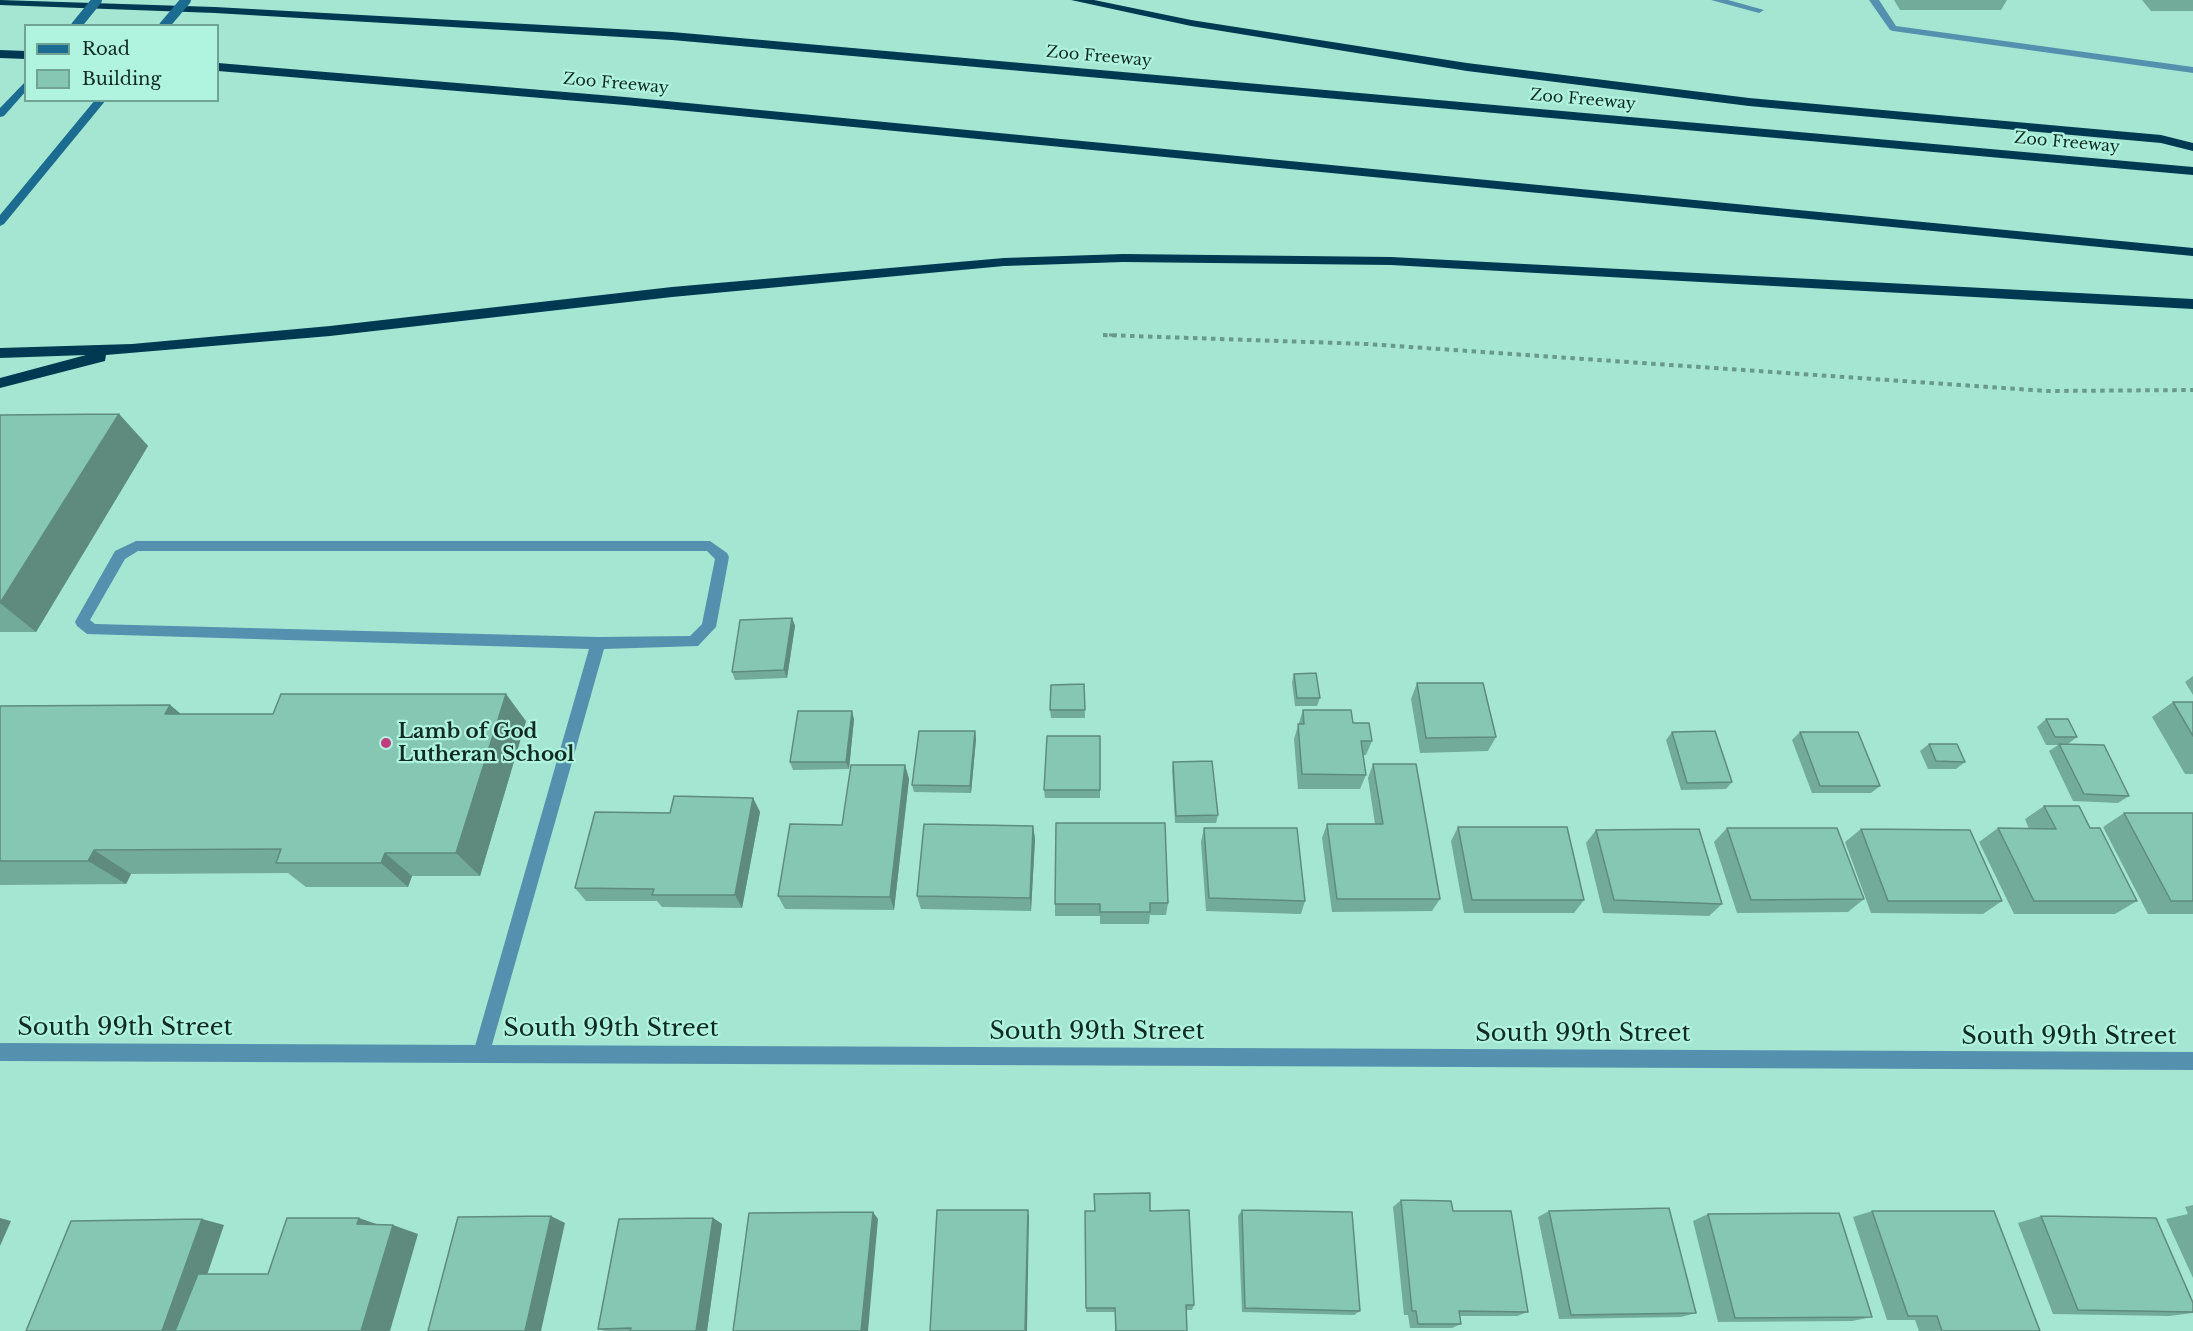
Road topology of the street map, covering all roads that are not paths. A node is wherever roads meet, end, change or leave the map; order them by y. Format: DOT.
graph roads {
  1 [pos="97,0"];
  2 [pos="186,0"];
  3 [pos="1079,0"];
  4 [pos="1716,0"];
  5 [pos="1874,0"];
  6 [pos="0,2"];
  7 [pos="1759,10"];
  8 [pos="78,24"];
  9 [pos="166,24"];
  10 [pos="0,54"];
  11 [pos="24,56"];
  12 [pos="219,67"];
  13 [pos="2193,70"];
  14 [pos="24,86"];
  15 [pos="99,102"];
  16 [pos="0,114"];
  17 [pos="2193,147"];
  18 [pos="2193,171"];
  19 [pos="0,222"];
  20 [pos="2193,252"];
  21 [pos="2193,304"];
  22 [pos="132,349"];
  23 [pos="0,353"];
  24 [pos="0,383"];
  25 [pos="598,643"];
  26 [pos="0,1052"];
  27 [pos="482,1053"];
  28 [pos="2193,1061"];
  1 -- 8 [label="main road, bridge"];
  2 -- 9 [label="main road, bridge"];
  3 -- 17 [label="highway"];
  4 -- 7 [label="street"];
  5 -- 13 [label="street"];
  6 -- 18 [label="highway, Zoo Freeway"];
  10 -- 11 [label="highway"];
  12 -- 20 [label="highway, Zoo Freeway"];
  14 -- 16 [label="main road"];
  15 -- 19 [label="main road"];
  21 -- 22 [label="highway"];
  22 -- 23 [label="highway"];
  22 -- 24 [label="highway"];
  25 -- 25 [label="street"];
  25 -- 27 [label="street"];
  26 -- 27 [label="street, South 99th Street"];
  27 -- 28 [label="street, South 99th Street"];
}
